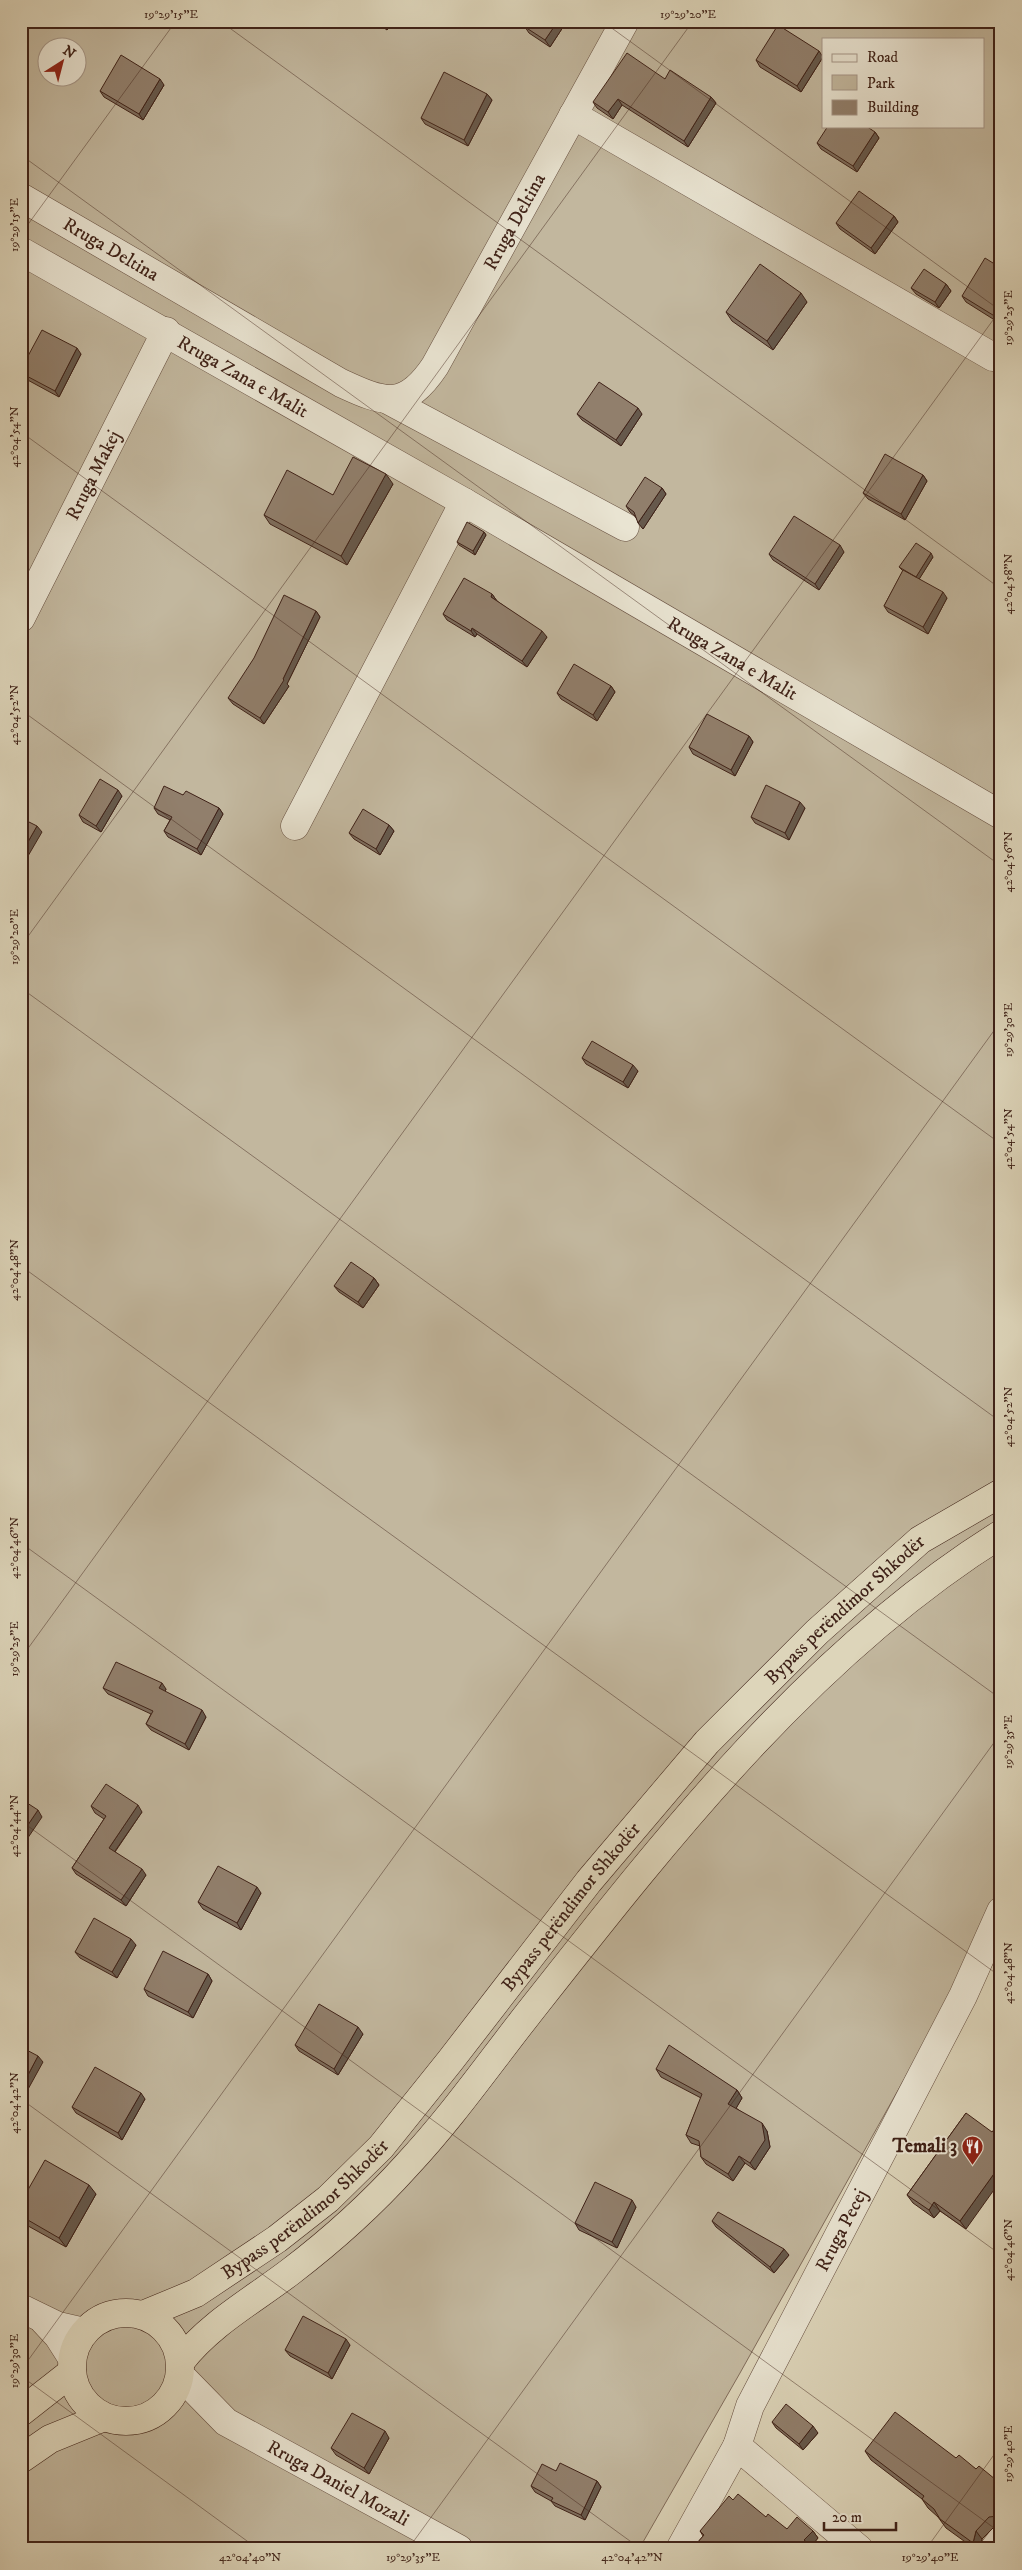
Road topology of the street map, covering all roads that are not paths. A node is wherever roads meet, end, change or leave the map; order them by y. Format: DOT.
graph roads {
  1 [pos="625,21"];
  2 [pos="574,115"];
  3 [pos="21,197"];
  4 [pos="21,251"];
  5 [pos="166,331"];
  6 [pos="993,357"];
  7 [pos="386,399"];
  8 [pos="464,502"];
  9 [pos="625,527"];
  10 [pos="21,618"];
  11 [pos="1001,815"];
  12 [pos="295,826"];
  13 [pos="1001,1493"];
  14 [pos="1001,1534"];
  15 [pos="1001,1911"];
  16 [pos="32,2314"];
  17 [pos="143,2315"];
  18 [pos="84,2332"];
  19 [pos="72,2365"];
  20 [pos="178,2377"];
  21 [pos="21,2412"];
  22 [pos="104,2416"];
  23 [pos="737,2446"];
  24 [pos="21,2459"];
  25 [pos="1001,2540"];
  26 [pos="458,2549"];
  27 [pos="680,2549"];
  28 [pos="858,2549"];
  29 [pos="994,2549"];
  1 -- 2 [label="street, Rruga Deltina"];
  2 -- 6 [label="street"];
  2 -- 7 [label="street, Rruga Deltina"];
  3 -- 7 [label="street, Rruga Deltina"];
  4 -- 5 [label="street, Rruga Zana e Malit"];
  5 -- 8 [label="street, Rruga Zana e Malit"];
  5 -- 10 [label="street, Rruga Makej"];
  7 -- 9 [label="street, Rruga Deltina"];
  8 -- 11 [label="street, Rruga Zana e Malit"];
  8 -- 12 [label="street"];
  13 -- 17 [label="highway, Bypass perëndimor Shkodër"];
  14 -- 20 [label="highway, Bypass perëndimor Shkodër"];
  15 -- 23 [label="street, Rruga Pecej"];
  16 -- 18 [label="street"];
  16 -- 19 [label="street"];
  17 -- 18 [label="highway, Bypass perëndimor Shkodër"];
  17 -- 20 [label="highway, Bypass perëndimor Shkodër"];
  18 -- 19 [label="highway, Bypass perëndimor Shkodër"];
  19 -- 21 [label="highway, Bypass perëndimor Shkodër"];
  19 -- 22 [label="highway, Bypass perëndimor Shkodër"];
  20 -- 22 [label="highway, Bypass perëndimor Shkodër"];
  20 -- 26 [label="street, Rruga Daniel Mozali"];
  22 -- 24 [label="highway"];
  23 -- 27 [label="street, Rruga Pecej"];
  23 -- 28 [label="street"];
  25 -- 29 [label="street"];
}
